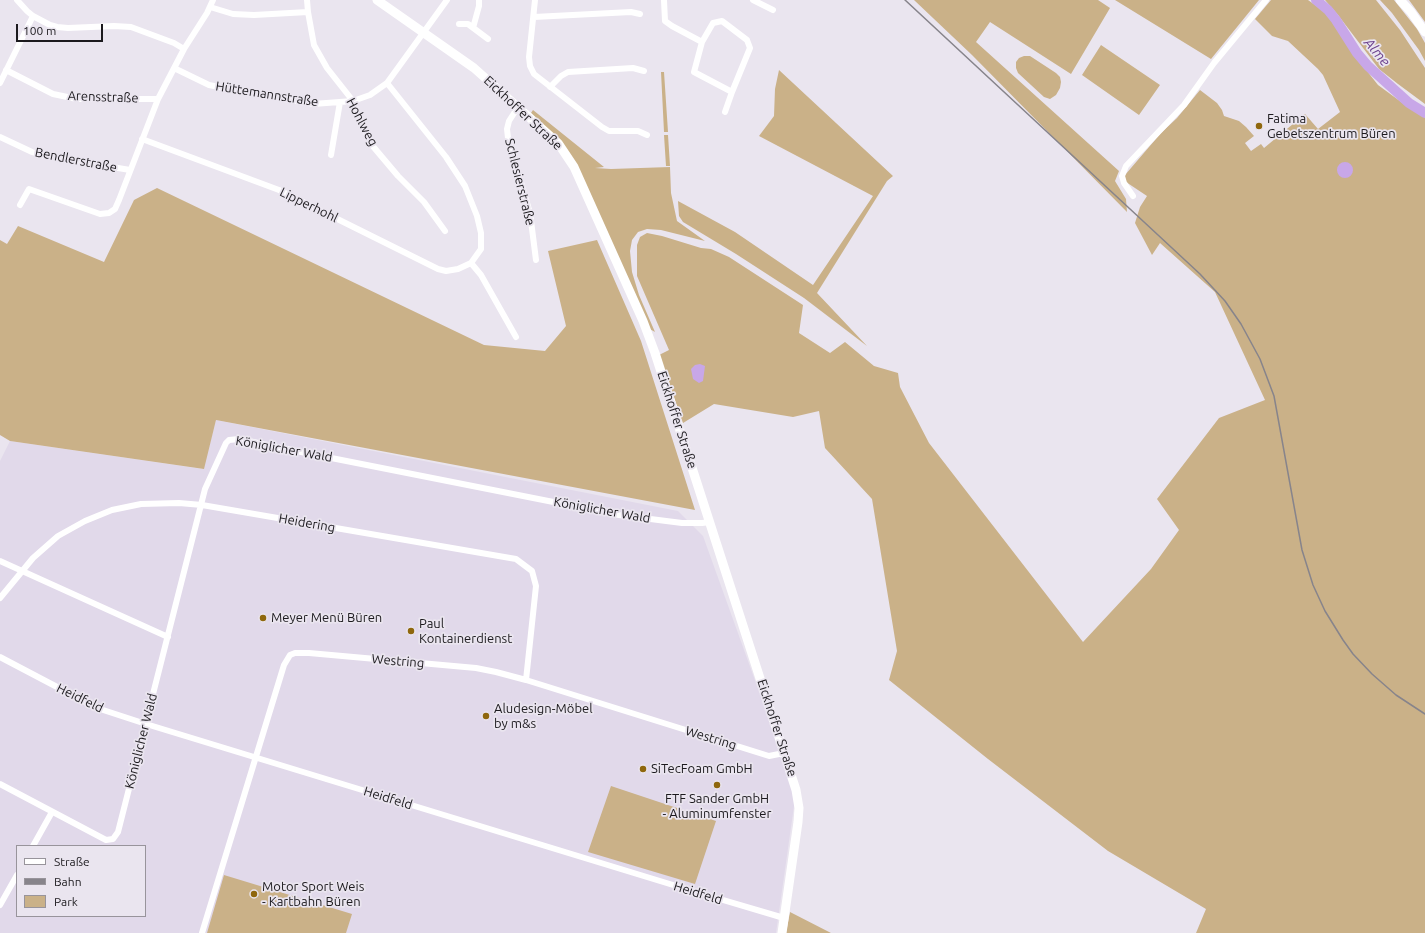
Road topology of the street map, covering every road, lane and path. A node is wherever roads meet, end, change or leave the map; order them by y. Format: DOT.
graph roads {
  1 [pos="17,0"];
  2 [pos="213,0"];
  3 [pos="306,0"];
  4 [pos="377,0"];
  5 [pos="447,0"];
  6 [pos="479,0"];
  7 [pos="536,0"];
  8 [pos="664,0"];
  9 [pos="753,0"];
  10 [pos="1266,0"];
  11 [pos="1400,0"];
  12 [pos="210,7"];
  13 [pos="773,10"];
  14 [pos="308,12"];
  15 [pos="640,14"];
  16 [pos="33,16"];
  17 [pos="534,17"];
  18 [pos="459,24"];
  19 [pos="473,28"];
  20 [pos="424,32"];
  21 [pos="1425,32"];
  22 [pos="488,39"];
  23 [pos="702,42"];
  24 [pos="184,48"];
  25 [pos="174,68"];
  26 [pos="6,70"];
  27 [pos="644,71"];
  28 [pos="0,83"];
  29 [pos="387,83"];
  30 [pos="550,87"];
  31 [pos="732,92"];
  32 [pos="158,99"];
  33 [pos="353,101"];
  34 [pos="340,102"];
  35 [pos="518,107"];
  36 [pos="725,112"];
  37 [pos="648,135"];
  38 [pos="0,137"];
  39 [pos="142,139"];
  40 [pos="331,155"];
  41 [pos="130,170"];
  42 [pos="1132,196"];
  43 [pos="20,205"];
  44 [pos="445,231"];
  45 [pos="536,260"];
  46 [pos="472,263"];
  47 [pos="516,337"];
  48 [pos="202,506"];
  49 [pos="710,522"];
  50 [pos="0,561"];
  51 [pos="22,571"];
  52 [pos="0,598"];
  53 [pos="168,637"];
  54 [pos="0,657"];
  55 [pos="526,680"];
  56 [pos="146,724"];
  57 [pos="784,753"];
  58 [pos="256,757"];
  59 [pos="0,784"];
  60 [pos="52,812"];
  61 [pos="34,845"];
  62 [pos="16,877"];
  63 [pos="0,905"];
  64 [pos="784,918"];
  65 [pos="202,933"];
  66 [pos="782,933"];
  1 -- 16 [label="street"];
  2 -- 12 [label="street"];
  3 -- 14 [label="street, Hohlweg"];
  4 -- 20 [label="main road, Eickhoffer Straße"];
  5 -- 20 [label="street, Hüttemannstraße"];
  6 -- 19 [label="street"];
  7 -- 17 [label="street"];
  8 -- 23 [label="street"];
  9 -- 13 [label="street"];
  10 -- 42 [label="street"];
  11 -- 21 [label="main road"];
  12 -- 14 [label="street"];
  12 -- 24 [label="street"];
  14 -- 33 [label="street, Hohlweg"];
  15 -- 17 [label="street"];
  16 -- 24 [label="street"];
  16 -- 26 [label="street"];
  17 -- 30 [label="street"];
  18 -- 19 [label="street"];
  19 -- 22 [label="street"];
  20 -- 29 [label="street, Hüttemannstraße"];
  20 -- 35 [label="main road, Eickhoffer Straße"];
  23 -- 31 [label="street"];
  23 -- 31 [label="street"];
  24 -- 25 [label="street"];
  25 -- 32 [label="street"];
  25 -- 34 [label="street, Hüttemannstraße"];
  26 -- 28 [label="street"];
  26 -- 32 [label="street, Arensstraße"];
  27 -- 30 [label="street"];
  29 -- 33 [label="street, Hüttemannstraße"];
  29 -- 46 [label="street"];
  30 -- 37 [label="street"];
  31 -- 36 [label="street"];
  32 -- 39 [label="street"];
  33 -- 34 [label="street, Hüttemannstraße"];
  33 -- 44 [label="street, Hohlweg"];
  34 -- 40 [label="street"];
  35 -- 45 [label="street, Schlesierstraße"];
  35 -- 49 [label="main road, Eickhoffer Straße"];
  38 -- 41 [label="street, Bendlerstraße"];
  39 -- 41 [label="street"];
  39 -- 46 [label="street, Lipperhohl"];
  41 -- 43 [label="street"];
  46 -- 47 [label="street"];
  48 -- 49 [label="street, Königlicher Wald"];
  48 -- 51 [label="street, Heidering"];
  48 -- 53 [label="street, Königlicher Wald"];
  48 -- 55 [label="street, Heidering"];
  49 -- 57 [label="main road, Eickhoffer Straße"];
  50 -- 51 [label="street"];
  51 -- 52 [label="street, Heidering"];
  51 -- 53 [label="street"];
  53 -- 56 [label="street, Königlicher Wald"];
  54 -- 56 [label="street, Heidfeld"];
  55 -- 57 [label="street, Westring"];
  55 -- 58 [label="street, Westring"];
  56 -- 58 [label="street, Heidfeld"];
  56 -- 60 [label="street, Königlicher Wald"];
  57 -- 64 [label="main road, Eickhoffer Straße"];
  58 -- 64 [label="street, Heidfeld"];
  58 -- 65 [label="street, Westring"];
  59 -- 60 [label="street"];
  60 -- 61 [label="street"];
  62 -- 63 [label="street"];
  64 -- 66 [label="main road, Eickhoffer Straße"];
}
